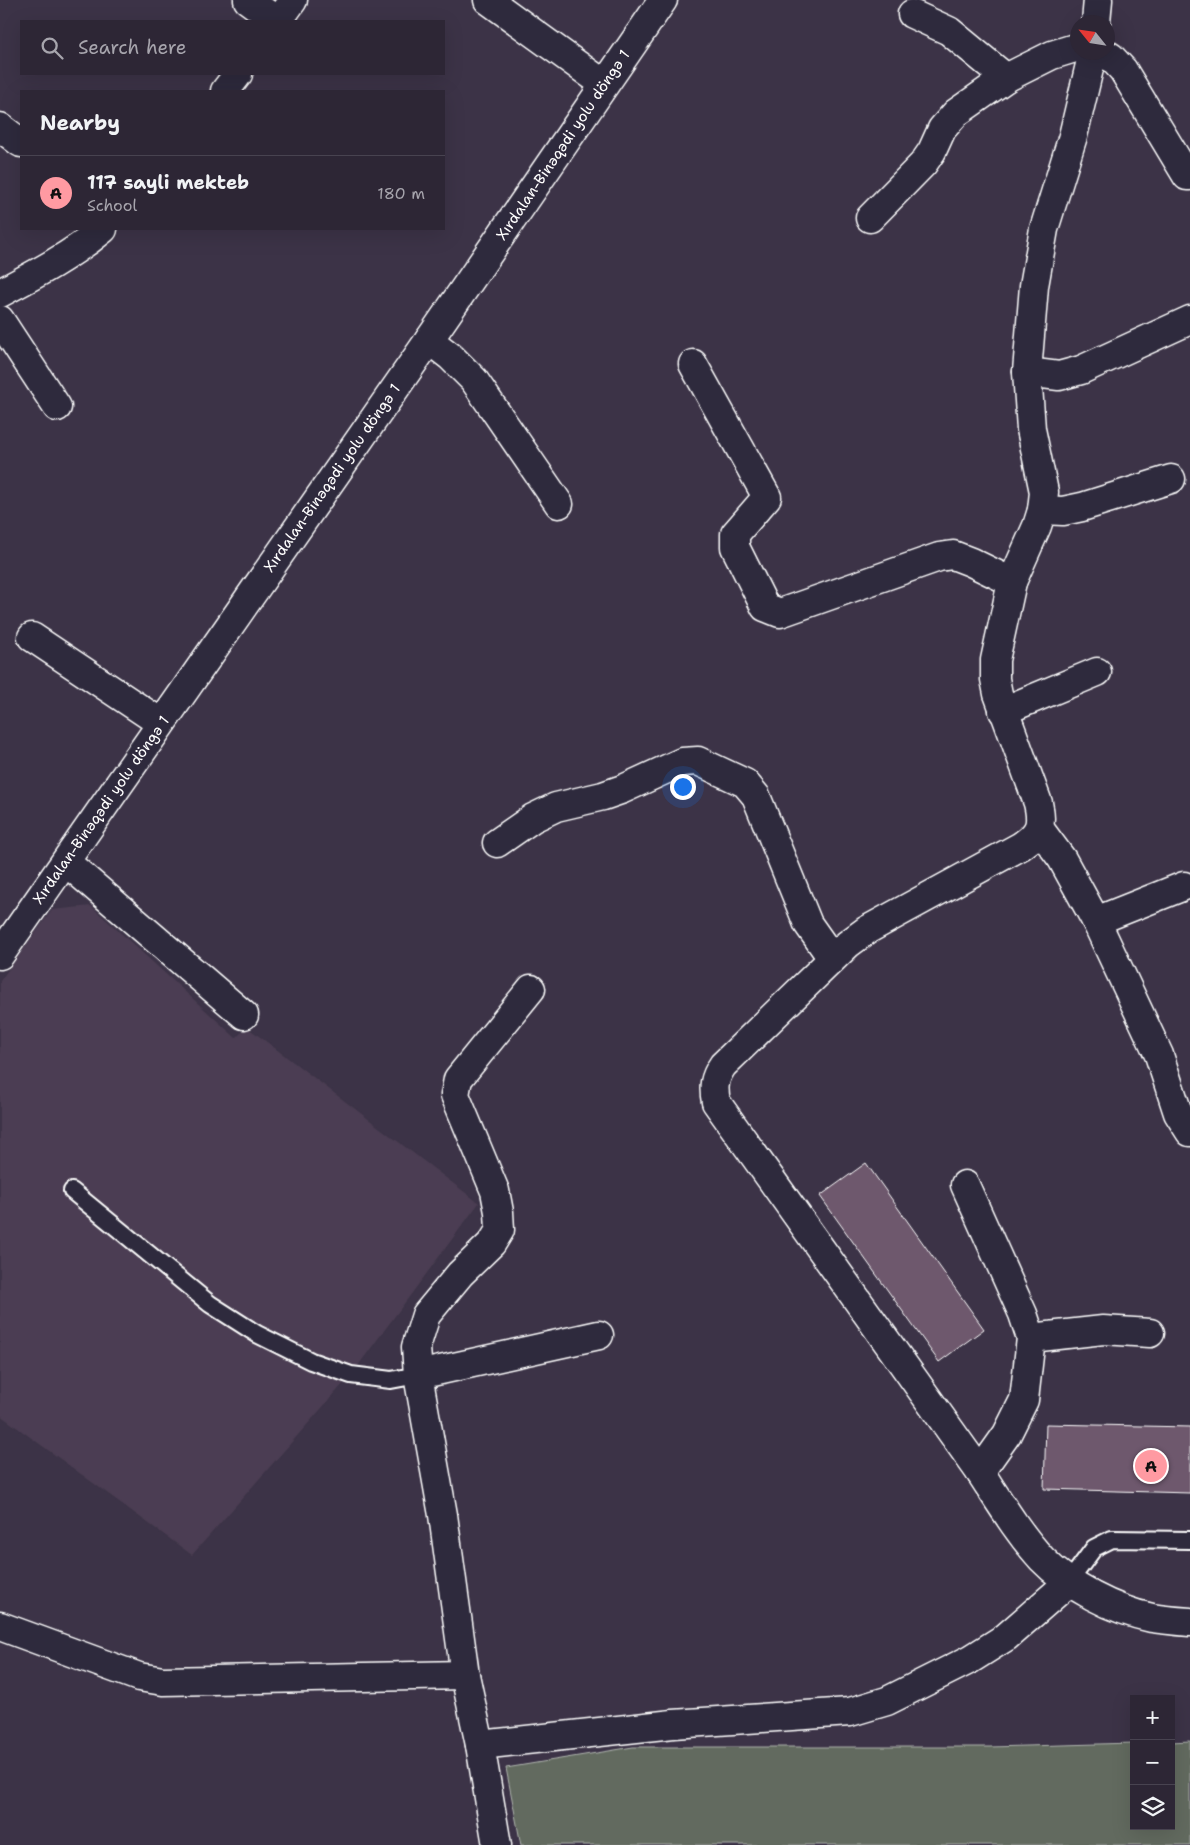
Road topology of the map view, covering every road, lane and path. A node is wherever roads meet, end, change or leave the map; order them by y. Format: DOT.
graph roads {
  1 [pos="248,0"];
  2 [pos="293,0"];
  3 [pos="488,0"];
  4 [pos="663,0"];
  5 [pos="1098,0"];
  6 [pos="912,14"];
  7 [pos="1097,15"];
  8 [pos="277,20"];
  9 [pos="279,20"];
  10 [pos="1070,50"];
  11 [pos="1091,60"];
  12 [pos="1113,60"];
  13 [pos="237,75"];
  14 [pos="1006,78"];
  15 [pos="604,84"];
  16 [pos="225,90"];
  17 [pos="0,127"];
  18 [pos="20,142"];
  19 [pos="1190,176"];
  20 [pos="870,218"];
  21 [pos="102,230"];
  22 [pos="0,293"];
  23 [pos="0,320"];
  24 [pos="1190,320"];
  25 [pos="429,340"];
  26 [pos="693,364"];
  27 [pos="1027,372"];
  28 [pos="57,408"];
  29 [pos="1171,479"];
  30 [pos="559,504"];
  31 [pos="1042,510"];
  32 [pos="1012,582"];
  33 [pos="32,637"];
  34 [pos="1097,672"];
  35 [pos="1003,711"];
  36 [pos="161,723"];
  37 [pos="1039,828"];
  38 [pos="497,843"];
  39 [pos="66,862"];
  40 [pos="1184,886"];
  41 [pos="1096,921"];
  42 [pos="0,954"];
  43 [pos="832,958"];
  44 [pos="531,989"];
  45 [pos="244,1015"];
  46 [pos="1190,1132"];
  47 [pos="965,1185"];
  48 [pos="72,1191"];
  49 [pos="1150,1333"];
  50 [pos="599,1335"];
  51 [pos="1031,1338"];
  52 [pos="418,1375"];
  53 [pos="980,1472"];
  54 [pos="1190,1540"];
  55 [pos="1069,1582"];
  56 [pos="1190,1622"];
  57 [pos="0,1626"];
  58 [pos="465,1675"];
  59 [pos="480,1745"];
  60 [pos="497,1845"];
  1 -- 8 [label="street"];
  2 -- 9 [label="street"];
  3 -- 15 [label="street"];
  4 -- 15 [label="street, Xırdalan-Binəqədi yolu döngə 1"];
  5 -- 7 [label="street"];
  6 -- 14 [label="street"];
  10 -- 14 [label="street"];
  11 -- 27 [label="street"];
  12 -- 19 [label="street"];
  13 -- 16 [label="street"];
  14 -- 20 [label="street"];
  15 -- 25 [label="street, Xırdalan-Binəqədi yolu döngə 1"];
  17 -- 18 [label="street"];
  21 -- 22 [label="street"];
  23 -- 28 [label="street"];
  24 -- 27 [label="street"];
  25 -- 30 [label="street"];
  25 -- 36 [label="street, Xırdalan-Binəqədi yolu döngə 1"];
  26 -- 32 [label="street"];
  27 -- 31 [label="street"];
  29 -- 31 [label="street"];
  31 -- 32 [label="street"];
  32 -- 35 [label="street"];
  33 -- 36 [label="street"];
  34 -- 35 [label="street"];
  35 -- 37 [label="street"];
  36 -- 39 [label="street, Xırdalan-Binəqədi yolu döngə 1"];
  37 -- 41 [label="street"];
  37 -- 43 [label="street"];
  38 -- 43 [label="street"];
  39 -- 42 [label="street, Xırdalan-Binəqədi yolu döngə 1"];
  39 -- 45 [label="street"];
  40 -- 41 [label="street"];
  41 -- 46 [label="street"];
  43 -- 53 [label="street"];
  44 -- 52 [label="street"];
  47 -- 51 [label="street"];
  48 -- 52 [label="lane"];
  49 -- 51 [label="street"];
  50 -- 52 [label="street"];
  51 -- 53 [label="street"];
  52 -- 58 [label="street"];
  53 -- 55 [label="street"];
  54 -- 55 [label="lane"];
  55 -- 56 [label="street"];
  55 -- 59 [label="street"];
  57 -- 58 [label="street"];
  58 -- 59 [label="street"];
  59 -- 60 [label="street"];
}
